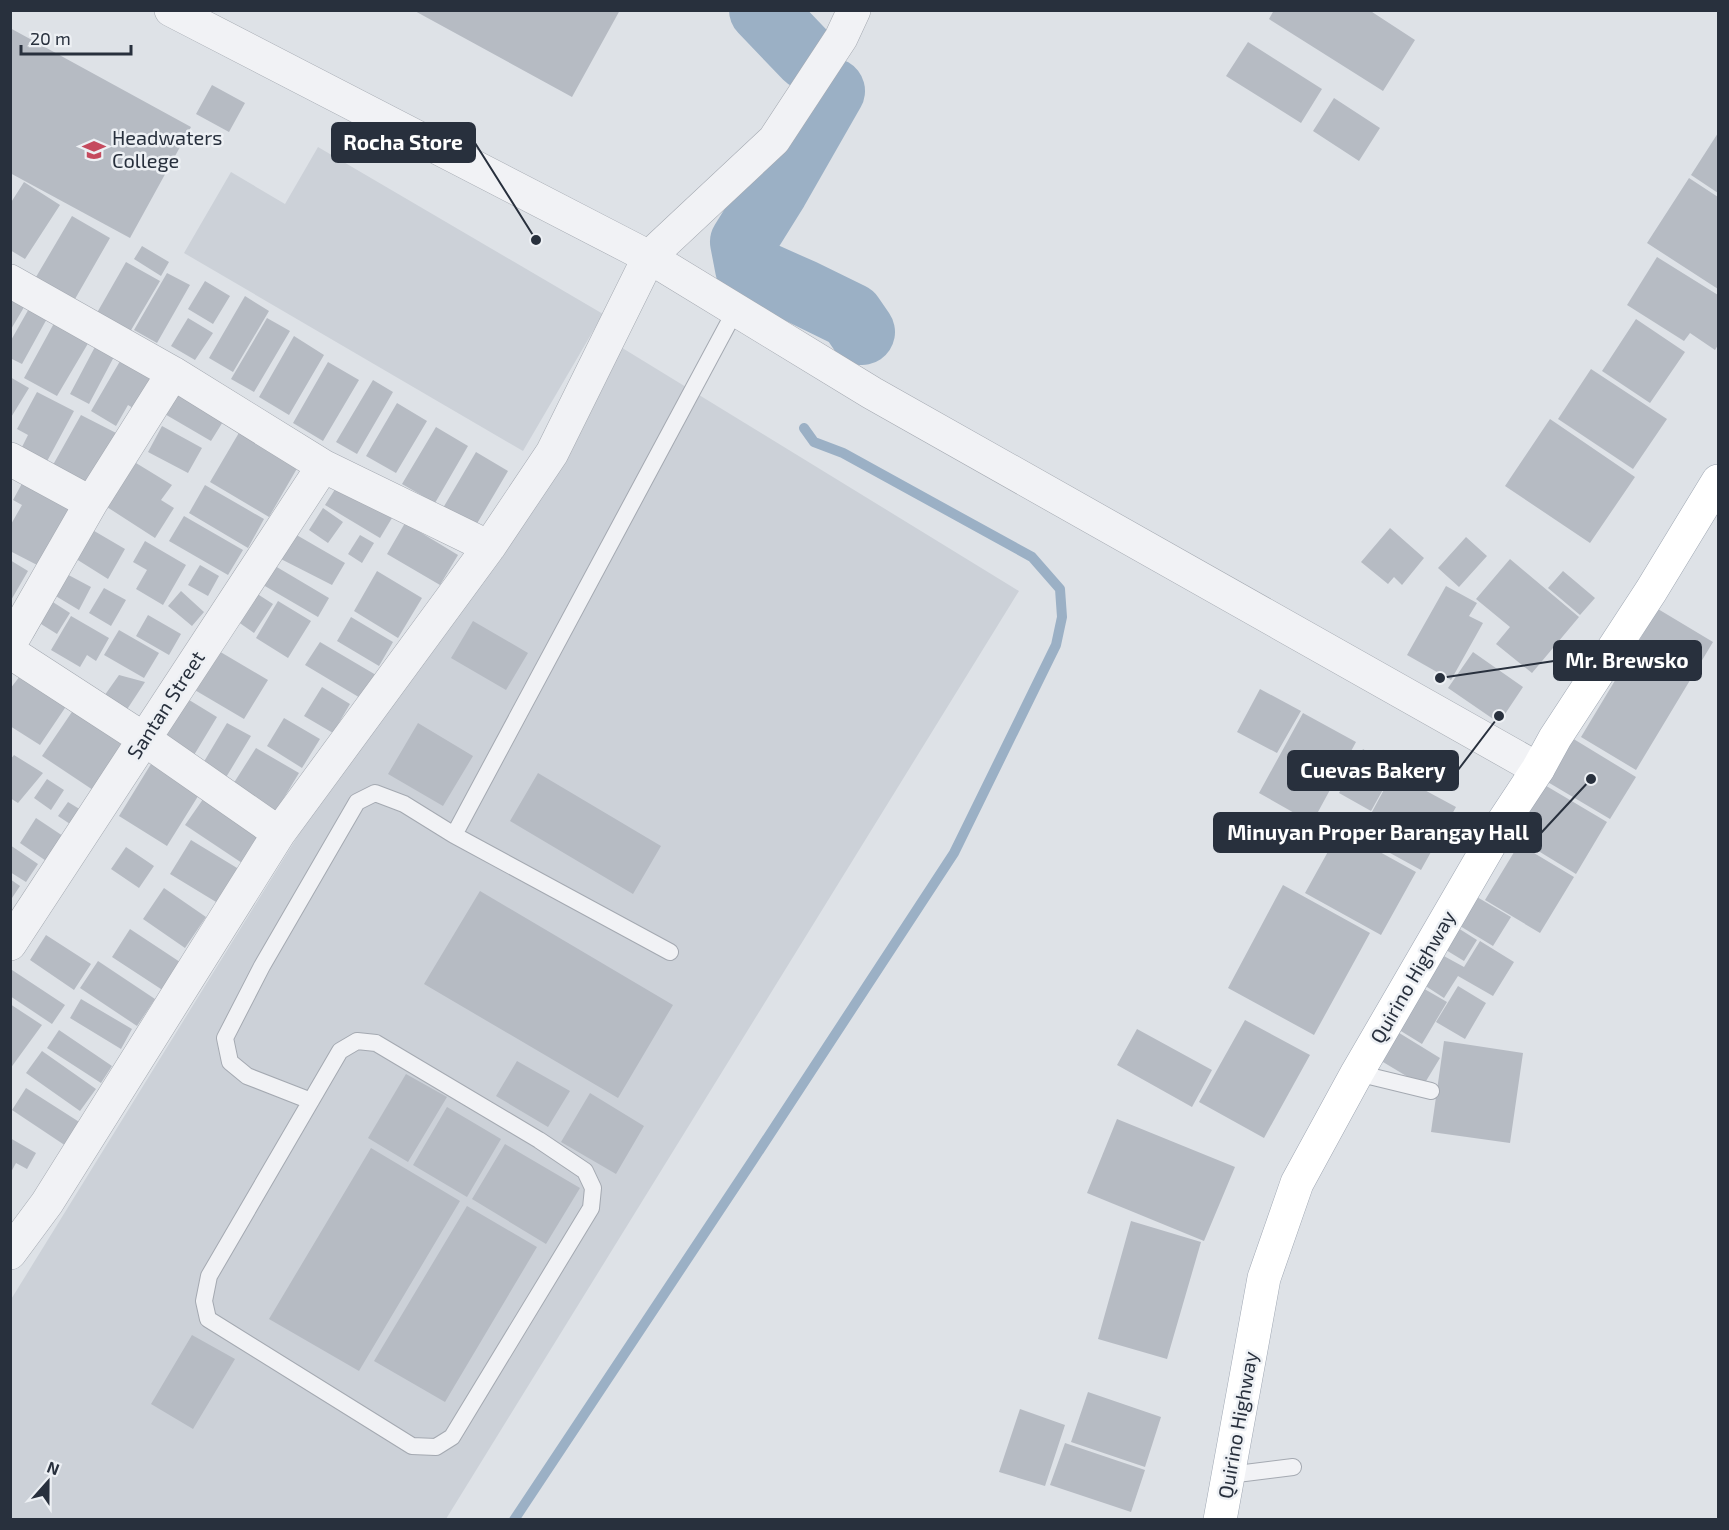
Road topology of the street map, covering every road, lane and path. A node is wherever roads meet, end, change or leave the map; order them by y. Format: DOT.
graph roads {
  1 [pos="171,10"];
  2 [pos="854,10"];
  3 [pos="649,257"];
  4 [pos="10,281"];
  5 [pos="735,311"];
  6 [pos="173,374"];
  7 [pos="10,459"];
  8 [pos="323,466"];
  9 [pos="1719,481"];
  10 [pos="91,503"];
  11 [pos="489,548"];
  12 [pos="10,644"];
  13 [pos="10,652"];
  14 [pos="144,739"];
  15 [pos="1538,769"];
  16 [pos="279,833"];
  17 [pos="454,835"];
  18 [pos="10,944"];
  19 [pos="670,952"];
  20 [pos="1357,1073"];
  21 [pos="1431,1091"];
  22 [pos="310,1101"];
  23 [pos="47,1203"];
  24 [pos="10,1208"];
  25 [pos="10,1253"];
  26 [pos="1293,1467"];
  27 [pos="1229,1474"];
  28 [pos="1220,1520"];
  1 -- 3 [label="street"];
  2 -- 3 [label="street"];
  3 -- 5 [label="street"];
  3 -- 11 [label="street"];
  4 -- 6 [label="street"];
  5 -- 15 [label="street"];
  5 -- 17 [label="lane"];
  6 -- 8 [label="street"];
  6 -- 10 [label="street"];
  7 -- 10 [label="street"];
  8 -- 11 [label="street"];
  8 -- 14 [label="street, Santan Street"];
  9 -- 15 [label="main road, Quirino Highway"];
  10 -- 12 [label="street"];
  11 -- 16 [label="street"];
  13 -- 14 [label="street"];
  14 -- 16 [label="street"];
  14 -- 18 [label="street, Santan Street"];
  15 -- 20 [label="main road, Quirino Highway"];
  16 -- 23 [label="street"];
  17 -- 19 [label="lane"];
  17 -- 22 [label="lane"];
  20 -- 21 [label="lane"];
  20 -- 27 [label="main road, Quirino Highway"];
  22 -- 22 [label="lane"];
  23 -- 24 [label="street"];
  23 -- 25 [label="street"];
  26 -- 27 [label="lane"];
  27 -- 28 [label="main road, Quirino Highway"];
}
